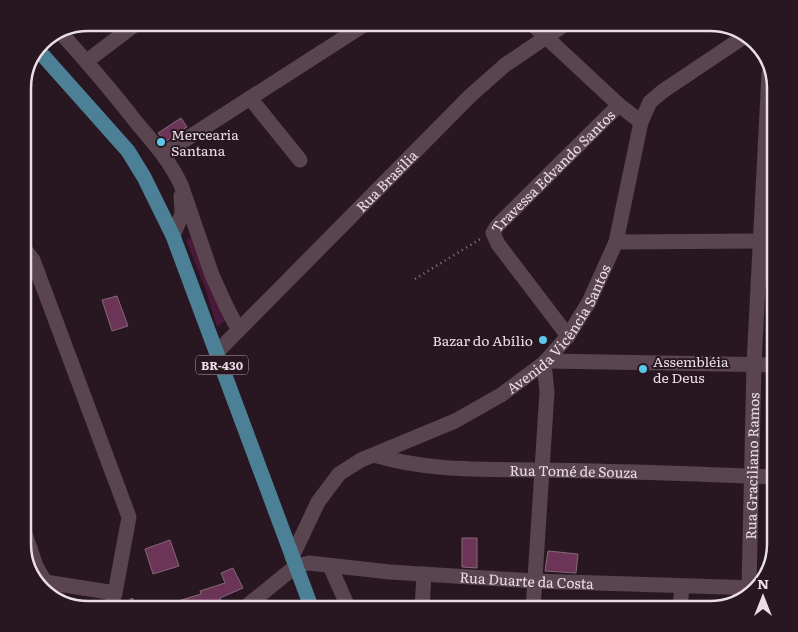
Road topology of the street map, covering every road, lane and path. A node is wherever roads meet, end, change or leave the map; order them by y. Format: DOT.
graph roads {
  1 [pos="125,31"];
  2 [pos="353,31"];
  3 [pos="541,31"];
  4 [pos="556,31"];
  5 [pos="64,37"];
  6 [pos="548,37"];
  7 [pos="739,40"];
  8 [pos="42,55"];
  9 [pos="87,61"];
  10 [pos="250,98"];
  11 [pos="618,105"];
  12 [pos="641,122"];
  13 [pos="163,154"];
  14 [pos="300,160"];
  15 [pos="181,185"];
  16 [pos="767,185"];
  17 [pos="494,230"];
  18 [pos="173,236"];
  19 [pos="761,241"];
  20 [pos="616,242"];
  21 [pos="31,268"];
  22 [pos="415,279"];
  23 [pos="238,329"];
  24 [pos="568,336"];
  25 [pos="217,352"];
  26 [pos="546,362"];
  27 [pos="754,364"];
  28 [pos="767,365"];
  29 [pos="374,455"];
  30 [pos="543,470"];
  31 [pos="750,476"];
  32 [pos="767,477"];
  33 [pos="32,555"];
  34 [pos="294,561"];
  35 [pos="330,566"];
  36 [pos="753,572"];
  37 [pos="424,574"];
  38 [pos="41,576"];
  39 [pos="534,581"];
  40 [pos="47,582"];
  41 [pos="682,586"];
  42 [pos="738,588"];
  43 [pos="115,593"];
  44 [pos="113,601"];
  45 [pos="252,601"];
  46 [pos="309,601"];
  47 [pos="345,601"];
  48 [pos="422,601"];
  49 [pos="533,601"];
  50 [pos="681,601"];
  1 -- 9 [label="street"];
  2 -- 10 [label="street"];
  3 -- 6 [label="street"];
  4 -- 6 [label="street, Rua Brasília"];
  5 -- 9 [label="street"];
  6 -- 11 [label="street"];
  6 -- 23 [label="street, Rua Brasília"];
  7 -- 12 [label="street, Avenida Vicência Santos"];
  8 -- 18 [label="main road, BR-430"];
  9 -- 13 [label="street"];
  10 -- 13 [label="street"];
  10 -- 14 [label="street"];
  11 -- 12 [label="street"];
  11 -- 17 [label="street, Travessa Edvando Santos"];
  12 -- 20 [label="street, Avenida Vicência Santos"];
  13 -- 15 [label="street"];
  15 -- 18 [label="street"];
  15 -- 23 [label="street"];
  16 -- 19 [label="street, Rua Graciliano Ramos"];
  17 -- 22 [label="path"];
  17 -- 24 [label="street, Travessa Edvando Santos"];
  18 -- 25 [label="main road, BR-430"];
  19 -- 20 [label="street"];
  19 -- 27 [label="street, Rua Graciliano Ramos"];
  20 -- 24 [label="street, Avenida Vicência Santos"];
  21 -- 43 [label="street"];
  23 -- 25 [label="street, Rua Brasília"];
  24 -- 26 [label="street, Avenida Vicência Santos"];
  25 -- 34 [label="main road, BR-430"];
  26 -- 27 [label="street"];
  26 -- 29 [label="street, Avenida Vicência Santos"];
  26 -- 30 [label="street"];
  27 -- 28 [label="street"];
  27 -- 31 [label="street, Rua Graciliano Ramos"];
  29 -- 30 [label="street, Rua Tomé de Souza"];
  29 -- 34 [label="street, Avenida Vicência Santos"];
  30 -- 31 [label="street, Rua Tomé de Souza"];
  30 -- 39 [label="street"];
  31 -- 32 [label="street, Rua Tomé de Souza"];
  31 -- 36 [label="street, Rua Graciliano Ramos"];
  33 -- 38 [label="street"];
  34 -- 35 [label="street, Rua Duarte da Costa"];
  34 -- 45 [label="street"];
  34 -- 46 [label="main road, BR-430"];
  35 -- 37 [label="street, Rua Duarte da Costa"];
  35 -- 47 [label="street"];
  37 -- 39 [label="street, Rua Duarte da Costa"];
  37 -- 48 [label="street"];
  39 -- 41 [label="street, Rua Duarte da Costa"];
  39 -- 49 [label="street"];
  40 -- 43 [label="street"];
  41 -- 42 [label="street, Rua Duarte da Costa"];
  41 -- 50 [label="street"];
  43 -- 44 [label="street"];
}
